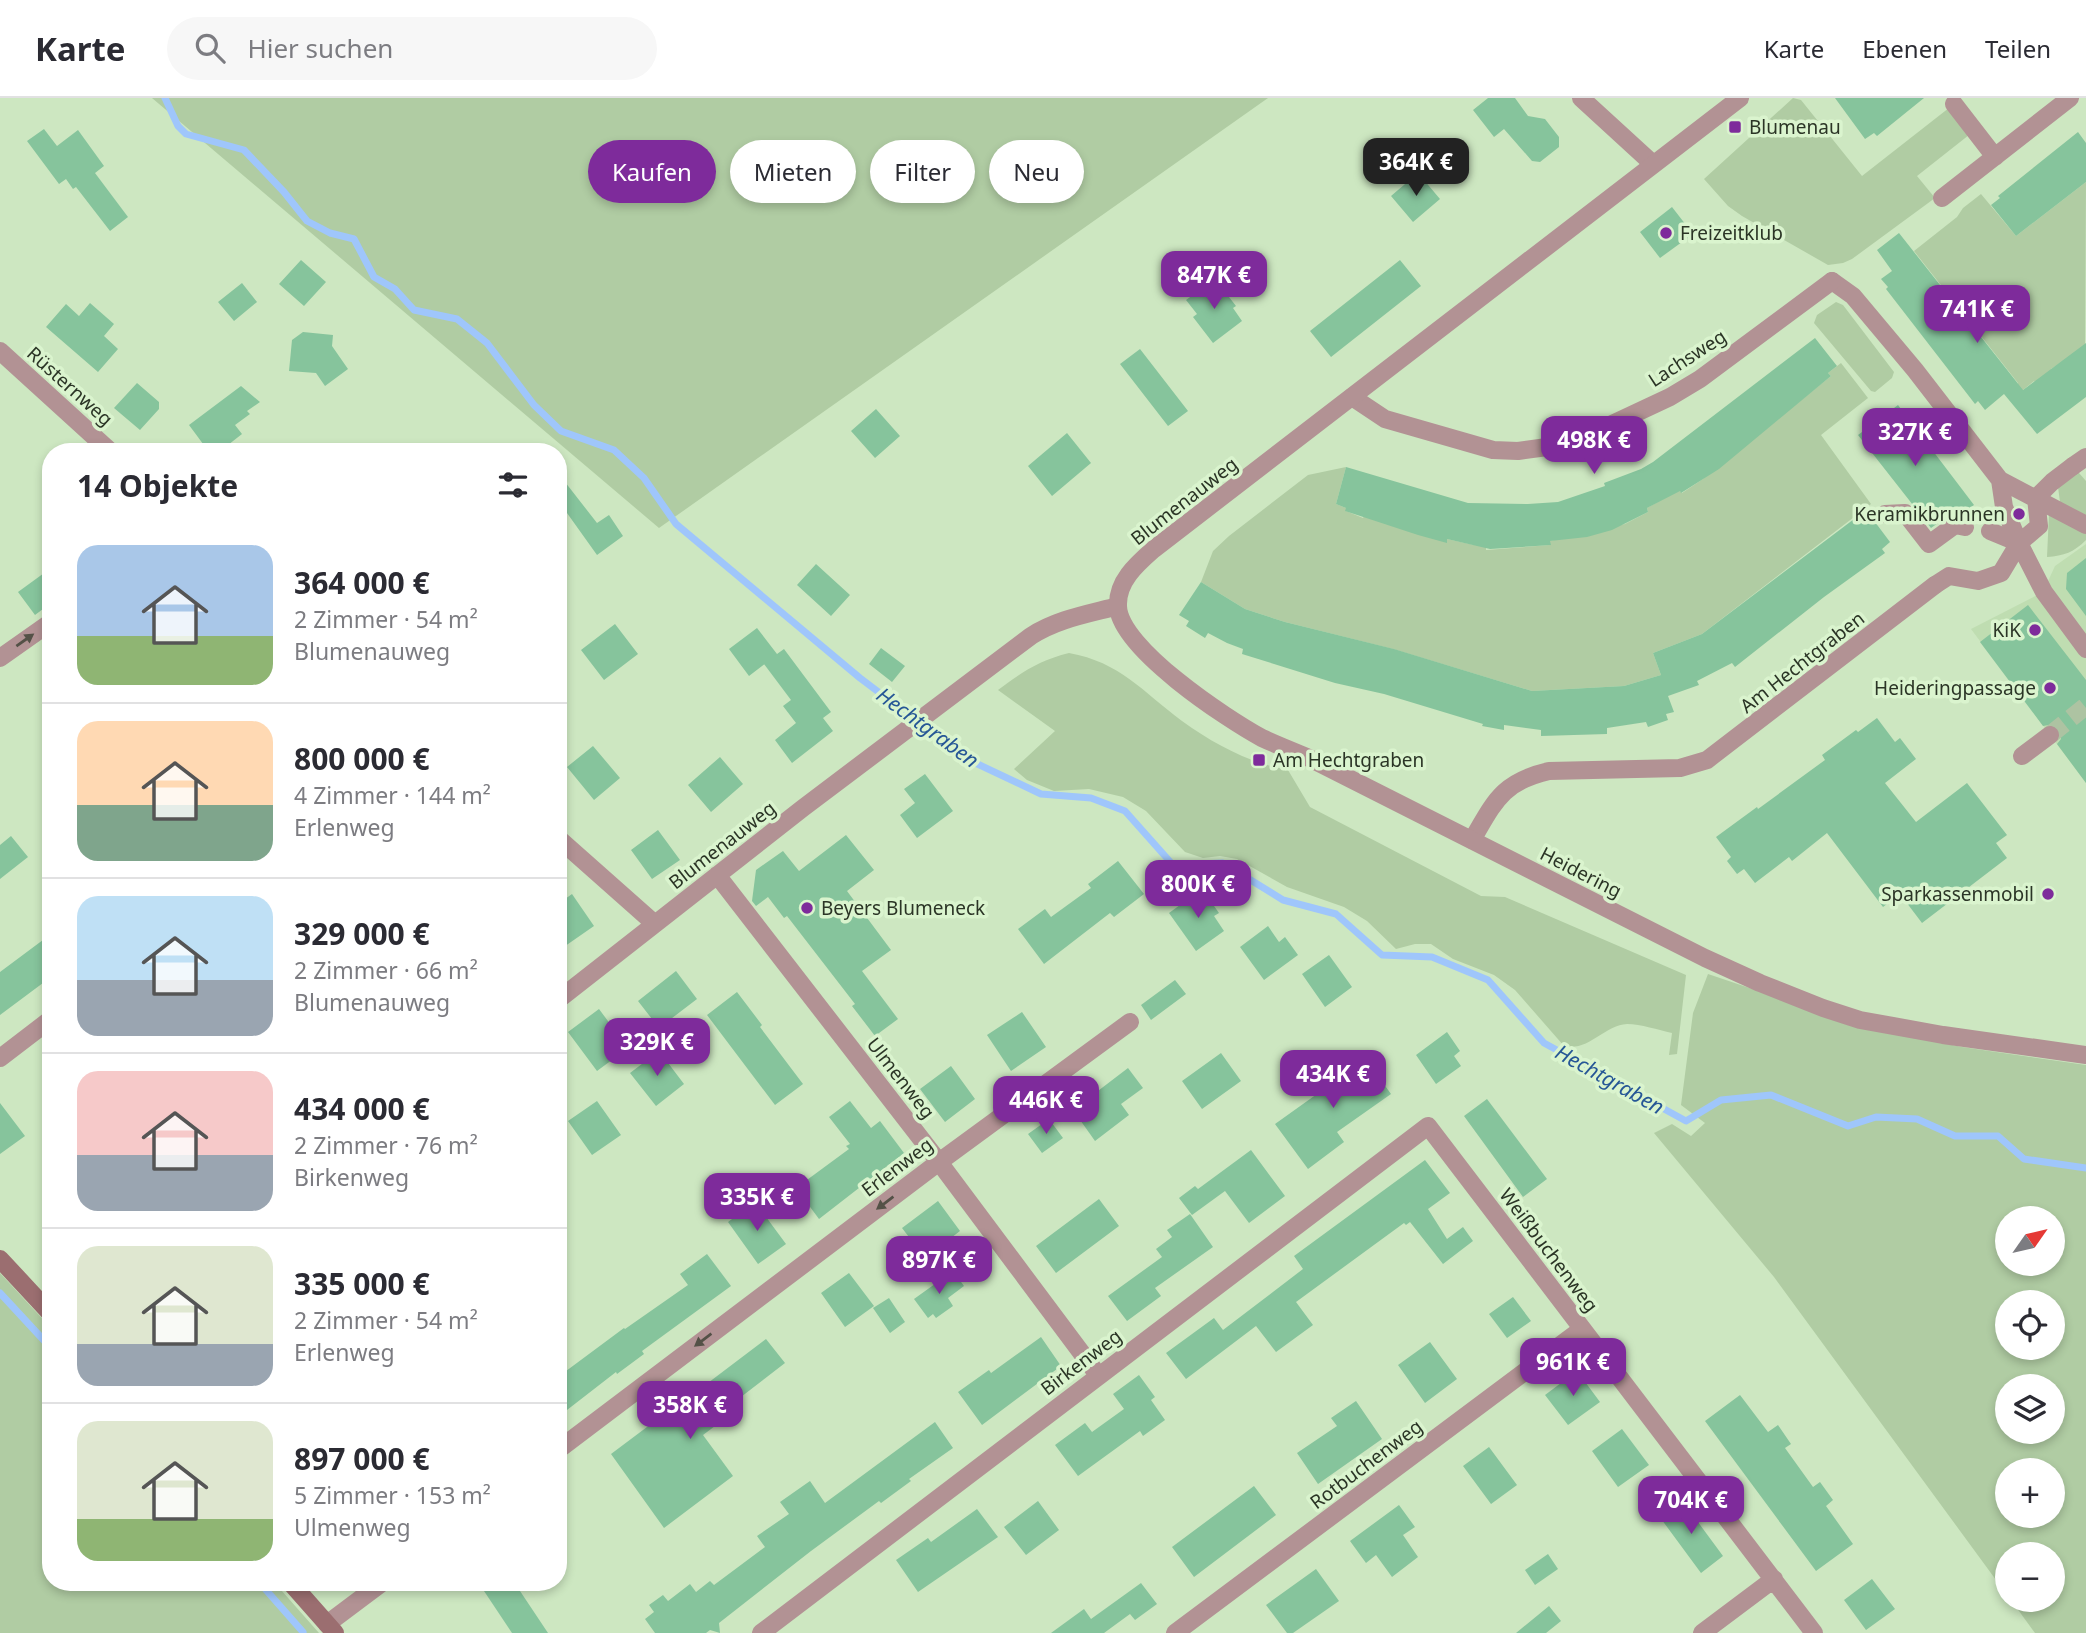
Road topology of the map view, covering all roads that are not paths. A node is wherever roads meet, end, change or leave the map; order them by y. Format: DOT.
graph roads {
  1 [pos="1581,98"];
  2 [pos="1740,98"];
  3 [pos="2070,98"];
  4 [pos="1954,104"];
  5 [pos="1994,157"];
  6 [pos="1653,164"];
  7 [pos="1942,198"];
  8 [pos="0,351"];
  9 [pos="1352,397"];
  10 [pos="101,443"];
  11 [pos="2080,461"];
  12 [pos="2000,480"];
  13 [pos="2036,498"];
  14 [pos="1885,514"];
  15 [pos="1958,524"];
  16 [pos="2086,525"];
  17 [pos="1990,531"];
  18 [pos="2019,543"];
  19 [pos="1118,606"];
  20 [pos="42,628"];
  21 [pos="2086,649"];
  22 [pos="0,658"];
  23 [pos="2049,735"];
  24 [pos="2022,756"];
  25 [pos="1472,840"];
  26 [pos="567,846"];
  27 [pos="717,875"];
  28 [pos="654,924"];
  29 [pos="567,993"];
  30 [pos="1130,1022"];
  31 [pos="42,1025"];
  32 [pos="2086,1055"];
  33 [pos="0,1058"];
  34 [pos="1428,1126"];
  35 [pos="939,1162"];
  36 [pos="0,1259"];
  37 [pos="42,1304"];
  38 [pos="1582,1329"];
  39 [pos="1098,1375"];
  40 [pos="567,1443"];
  41 [pos="1774,1579"];
  42 [pos="298,1591"];
  43 [pos="373,1591"];
  44 [pos="331,1629"];
  45 [pos="761,1633"];
  46 [pos="1175,1633"];
  47 [pos="1702,1633"];
  48 [pos="1814,1633"];
  1 -- 6 [label="street"];
  2 -- 6 [label="street, Blumenauweg"];
  3 -- 5 [label="street"];
  4 -- 5 [label="street"];
  5 -- 7 [label="street"];
  6 -- 9 [label="street, Blumenauweg"];
  8 -- 10 [label="street, Rüsternweg"];
  9 -- 12 [label="street, Lachsweg"];
  9 -- 19 [label="street, Blumenauweg"];
  11 -- 13 [label="street"];
  12 -- 13 [label="street"];
  12 -- 18 [label="street"];
  13 -- 16 [label="street"];
  13 -- 18 [label="street"];
  14 -- 15 [label="street"];
  17 -- 18 [label="street"];
  18 -- 21 [label="street"];
  18 -- 25 [label="street, Am Hechtgraben"];
  19 -- 25 [label="street, Heidering"];
  19 -- 27 [label="street, Blumenauweg"];
  22 -- 20 [label="street, one-way"];
  23 -- 24 [label="street"];
  25 -- 32 [label="street, Heidering"];
  26 -- 28 [label="street"];
  27 -- 28 [label="street, Blumenauweg"];
  27 -- 35 [label="street, Ulmenweg"];
  28 -- 29 [label="street, Blumenauweg"];
  30 -- 35 [label="street, Erlenweg"];
  31 -- 33 [label="street"];
  34 -- 38 [label="street, Weißbuchenweg"];
  34 -- 39 [label="street, Birkenweg"];
  35 -- 39 [label="street, Ulmenweg"];
  35 -- 40 [label="street, Erlenweg, one-way"];
  36 -- 37 [label="main road"];
  38 -- 41 [label="street, Weißbuchenweg"];
  38 -- 46 [label="street, Rotbuchenweg"];
  39 -- 45 [label="street, Birkenweg"];
  41 -- 47 [label="street"];
  41 -- 48 [label="street, Weißbuchenweg"];
  42 -- 44 [label="main road"];
  43 -- 44 [label="street"];
}
